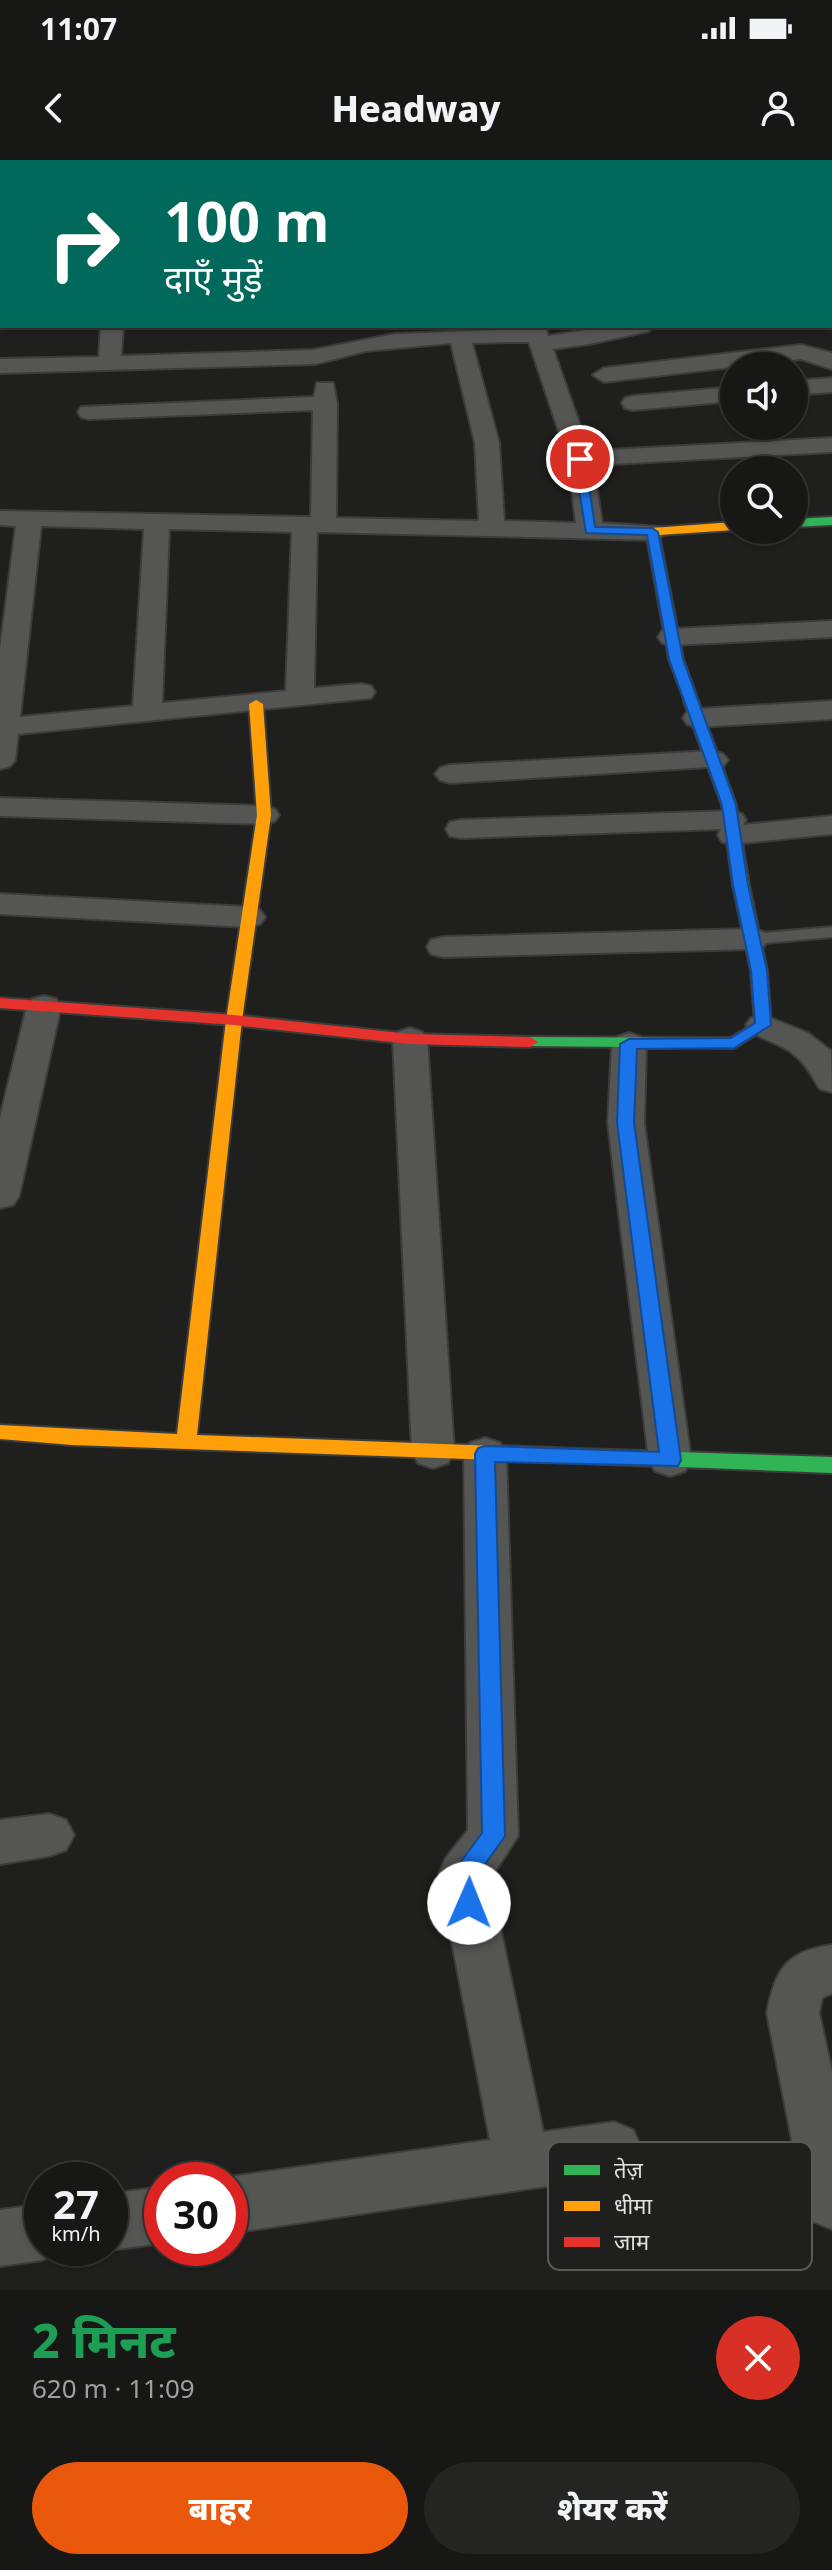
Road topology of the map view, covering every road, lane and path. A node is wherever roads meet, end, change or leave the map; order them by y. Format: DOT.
graph roads {
  1 [pos="112,328"];
  2 [pos="632,328"];
  3 [pos="537,335"];
  4 [pos="340,337"];
  5 [pos="460,337"];
  6 [pos="832,362"];
  7 [pos="109,363"];
  8 [pos="0,366"];
  9 [pos="604,375"];
  10 [pos="832,385"];
  11 [pos="808,387"];
  12 [pos="720,395"];
  13 [pos="633,403"];
  14 [pos="89,412"];
  15 [pos="832,445"];
  16 [pos="580,459"];
  17 [pos="30,517"];
  18 [pos="0,518"];
  19 [pos="157,520"];
  20 [pos="832,521"];
  21 [pos="808,522"];
  22 [pos="314,524"];
  23 [pos="720,527"];
  24 [pos="492,528"];
  25 [pos="590,530"];
  26 [pos="652,532"];
  27 [pos="832,629"];
  28 [pos="672,637"];
  29 [pos="361,692"];
  30 [pos="300,699"];
  31 [pos="256,704"];
  32 [pos="832,710"];
  33 [pos="147,713"];
  34 [pos="697,718"];
  35 [pos="6,727"];
  36 [pos="0,760"];
  37 [pos="713,760"];
  38 [pos="450,774"];
  39 [pos="0,807"];
  40 [pos="264,815"];
  41 [pos="832,825"];
  42 [pos="732,827"];
  43 [pos="461,829"];
  44 [pos="0,904"];
  45 [pos="249,917"];
  46 [pos="832,932"];
  47 [pos="752,939"];
  48 [pos="443,947"];
  49 [pos="0,1003"];
  50 [pos="44,1006"];
  51 [pos="234,1020"];
  52 [pos="763,1025"];
  53 [pos="410,1039"];
  54 [pos="629,1044"];
  55 [pos="832,1081"];
  56 [pos="0,1196"];
  57 [pos="0,1432"];
  58 [pos="186,1442"];
  59 [pos="433,1452"];
  60 [pos="485,1454"];
  61 [pos="670,1460"];
  62 [pos="832,1465"];
  63 [pos="49,1835"];
  64 [pos="0,1842"];
  65 [pos="832,1969"];
  66 [pos="548,2158"];
  67 [pos="522,2162"];
  68 [pos="832,2201"];
  69 [pos="248,2202"];
  70 [pos="24,2235"];
  71 [pos="0,2238"];
  1 -- 7 [label="street"];
  2 -- 3 [label="street"];
  3 -- 5 [label="street"];
  3 -- 16 [label="street"];
  4 -- 5 [label="street"];
  4 -- 7 [label="street"];
  5 -- 24 [label="street"];
  6 -- 9 [label="street"];
  7 -- 8 [label="street"];
  10 -- 11 [label="street"];
  12 -- 13 [label="street"];
  14 -- 22 [label="street"];
  15 -- 16 [label="street"];
  16 -- 25 [label="street"];
  17 -- 18 [label="street"];
  17 -- 19 [label="street"];
  17 -- 35 [label="street"];
  19 -- 22 [label="street"];
  19 -- 33 [label="street"];
  20 -- 21 [label="street"];
  22 -- 24 [label="street"];
  22 -- 30 [label="street"];
  23 -- 26 [label="street"];
  24 -- 25 [label="street"];
  25 -- 26 [label="street"];
  26 -- 28 [label="street"];
  27 -- 28 [label="street"];
  28 -- 34 [label="street"];
  29 -- 30 [label="street"];
  30 -- 31 [label="street"];
  31 -- 33 [label="street"];
  31 -- 40 [label="street"];
  32 -- 34 [label="street"];
  33 -- 35 [label="street"];
  34 -- 37 [label="street"];
  35 -- 36 [label="street"];
  37 -- 38 [label="street"];
  37 -- 42 [label="street"];
  39 -- 40 [label="street"];
  40 -- 45 [label="street"];
  41 -- 42 [label="street"];
  42 -- 43 [label="street"];
  42 -- 47 [label="street"];
  44 -- 45 [label="street"];
  45 -- 51 [label="street"];
  46 -- 47 [label="lane"];
  47 -- 48 [label="street"];
  47 -- 52 [label="street"];
  49 -- 50 [label="street"];
  50 -- 51 [label="street"];
  50 -- 56 [label="street"];
  51 -- 53 [label="street"];
  51 -- 58 [label="street"];
  52 -- 54 [label="street"];
  52 -- 55 [label="street"];
  53 -- 54 [label="street"];
  53 -- 59 [label="street"];
  54 -- 61 [label="street"];
  57 -- 58 [label="street"];
  58 -- 59 [label="street"];
  59 -- 60 [label="street"];
  60 -- 61 [label="street"];
  60 -- 67 [label="street"];
  61 -- 62 [label="street"];
  63 -- 64 [label="street"];
  65 -- 68 [label="street"];
  66 -- 67 [label="street"];
  67 -- 69 [label="street"];
  70 -- 71 [label="street"];
}
